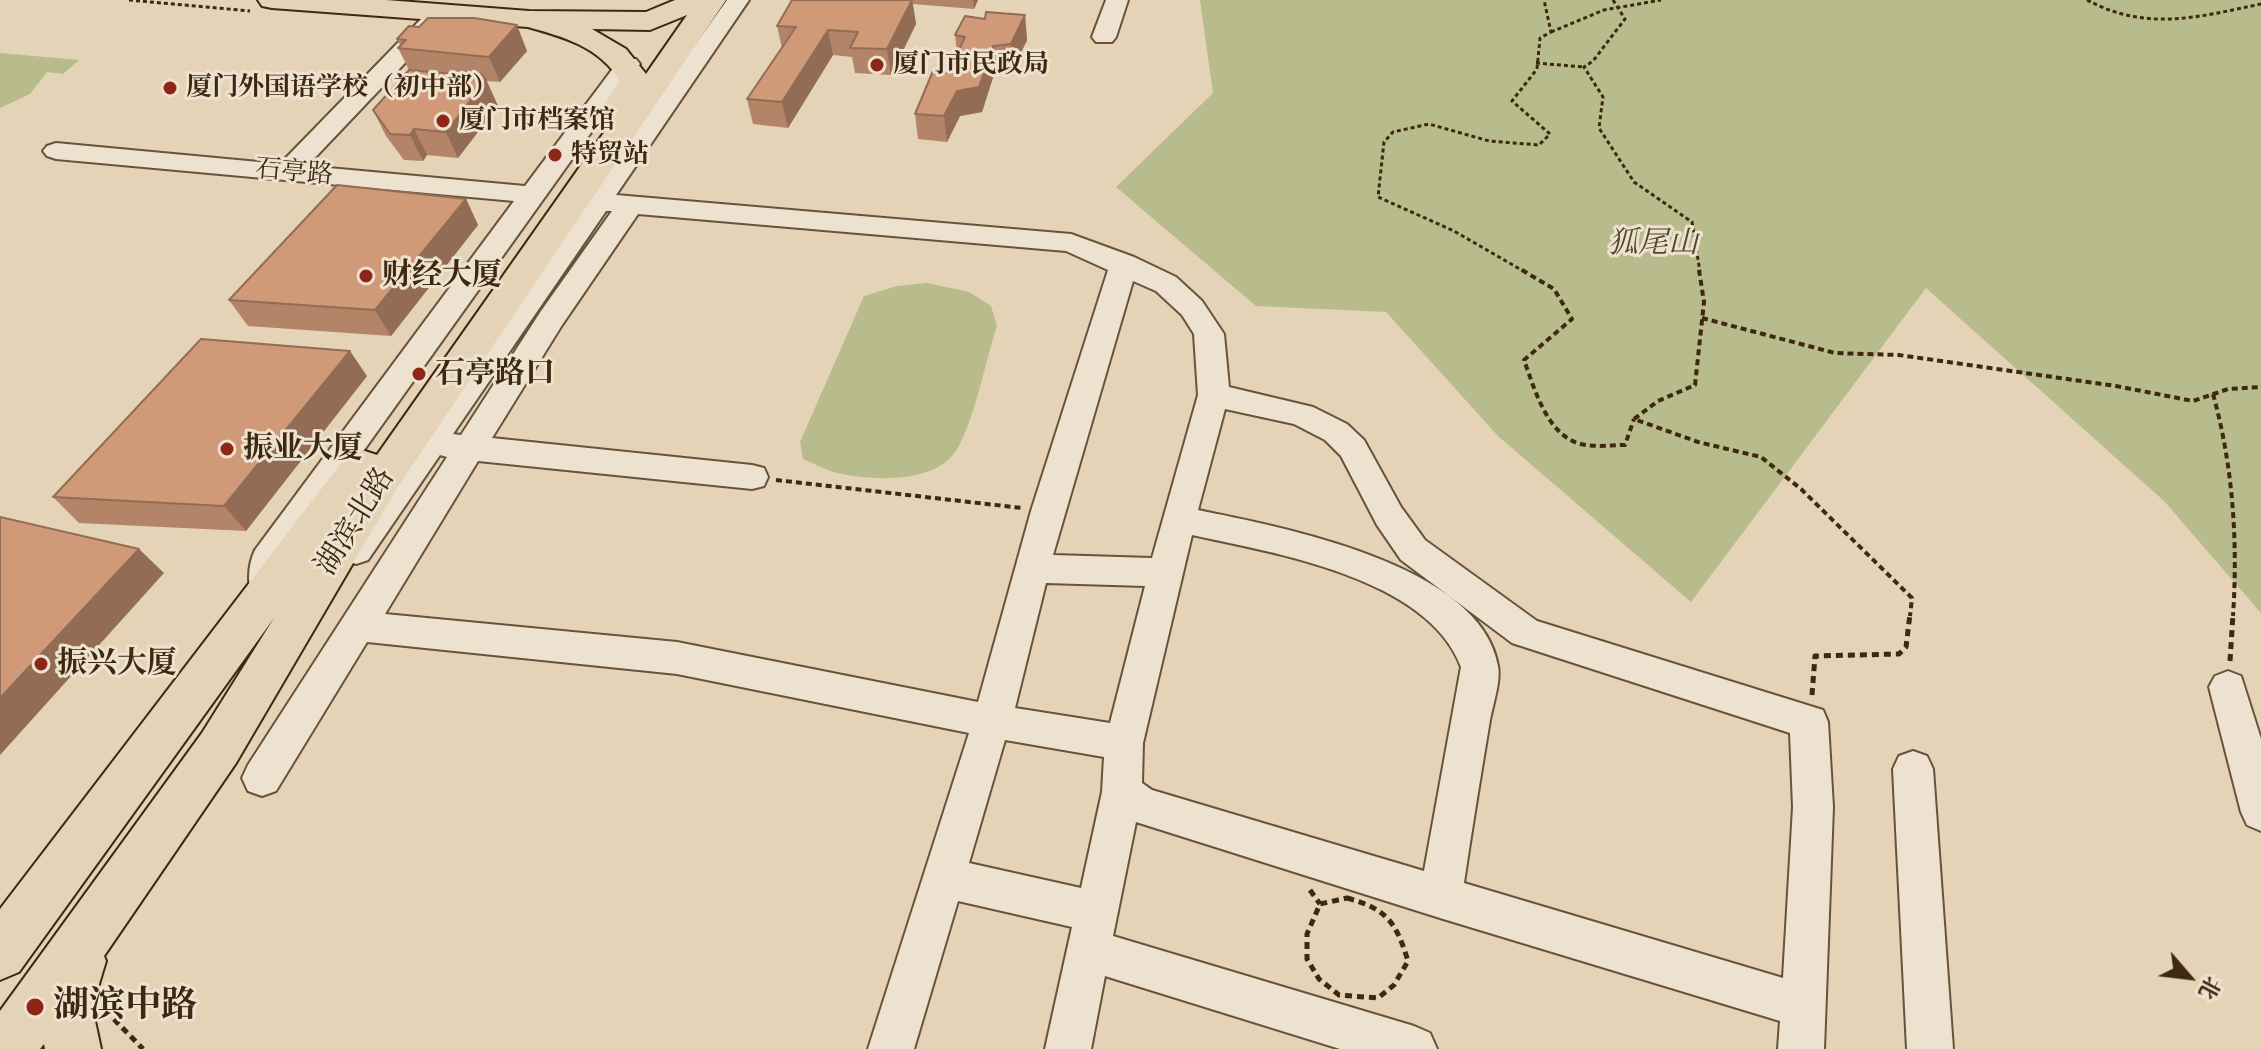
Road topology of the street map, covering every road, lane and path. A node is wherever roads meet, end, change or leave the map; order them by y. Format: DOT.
graph roads {
  1 [pos="272,0"];
  2 [pos="738,0"];
  3 [pos="1117,0"];
  4 [pos="1544,0"];
  5 [pos="1661,0"];
  6 [pos="2087,0"];
  7 [pos="309,1"];
  8 [pos="1616,2"];
  9 [pos="693,3"];
  10 [pos="2261,4"];
  11 [pos="440,12"];
  12 [pos="529,19"];
  13 [pos="1551,32"];
  14 [pos="1104,37"];
  15 [pos="1536,63"];
  16 [pos="1584,67"];
  17 [pos="632,73"];
  18 [pos="56,151"];
  19 [pos="287,172"];
  20 [pos="533,195"];
  21 [pos="615,203"];
  22 [pos="1124,263"];
  23 [pos="1702,318"];
  24 [pos="2261,387"];
  25 [pos="2213,394"];
  26 [pos="1214,395"];
  27 [pos="1634,419"];
  28 [pos="430,444"];
  29 [pos="470,448"];
  30 [pos="752,477"];
  31 [pos="1048,511"];
  32 [pos="1179,519"];
  33 [pos="1033,569"];
  34 [pos="1166,572"];
  35 [pos="268,594"];
  36 [pos="358,626"];
  37 [pos="2228,687"];
  38 [pos="992,721"];
  39 [pos="1809,722"];
  40 [pos="1124,743"];
  41 [pos="219,748"];
  42 [pos="1913,769"];
  43 [pos="262,778"];
  44 [pos="1122,792"];
  45 [pos="2260,804"];
  46 [pos="945,878"];
  47 [pos="1440,898"];
  48 [pos="1320,904"];
  49 [pos="1092,931"];
  50 [pos="87,936"];
  51 [pos="2,949"];
  52 [pos="1803,1006"];
  53 [pos="7,1049"];
  54 [pos="73,1049"];
  55 [pos="891,1049"];
  56 [pos="1068,1049"];
  57 [pos="1414,1049"];
  58 [pos="1801,1049"];
  59 [pos="1930,1049"];
  1 -- 7 [label="main road"];
  2 -- 21 [label="street"];
  3 -- 14 [label="street"];
  4 -- 13 [label="path"];
  5 -- 8 [label="path"];
  6 -- 10 [label="path"];
  7 -- 11 [label="main road"];
  8 -- 13 [label="path"];
  8 -- 16 [label="path"];
  9 -- 12 [label="main road"];
  9 -- 41 [label="main road, 湖滨北路"];
  11 -- 12 [label="main road"];
  11 -- 19 [label="street"];
  12 -- 17 [label="main road"];
  13 -- 15 [label="path"];
  15 -- 16 [label="path"];
  15 -- 27 [label="path"];
  16 -- 23 [label="path"];
  17 -- 20 [label="street"];
  17 -- 35 [label="main road, 湖滨北路"];
  18 -- 19 [label="street, 石亭路"];
  19 -- 20 [label="street, 石亭路"];
  20 -- 35 [label="street"];
  21 -- 22 [label="street"];
  21 -- 28 [label="street"];
  21 -- 29 [label="street"];
  22 -- 26 [label="street"];
  22 -- 31 [label="street"];
  23 -- 25 [label="path"];
  23 -- 27 [label="path"];
  24 -- 25 [label="path"];
  25 -- 37 [label="path"];
  26 -- 32 [label="street"];
  26 -- 39 [label="street"];
  27 -- 39 [label="path"];
  28 -- 29 [label="street"];
  28 -- 41 [label="street"];
  29 -- 30 [label="street"];
  29 -- 36 [label="street"];
  30 -- 31 [label="path"];
  31 -- 33 [label="street"];
  32 -- 34 [label="street"];
  32 -- 47 [label="street"];
  33 -- 34 [label="street"];
  33 -- 38 [label="street"];
  34 -- 40 [label="street"];
  35 -- 51 [label="main road, 湖滨北路"];
  36 -- 38 [label="street"];
  36 -- 43 [label="street"];
  37 -- 45 [label="street"];
  38 -- 40 [label="street"];
  38 -- 46 [label="street"];
  39 -- 52 [label="street"];
  40 -- 44 [label="street"];
  41 -- 50 [label="main road, 湖滨北路"];
  42 -- 59 [label="street"];
  44 -- 47 [label="street"];
  44 -- 49 [label="street"];
  46 -- 49 [label="street"];
  46 -- 55 [label="street"];
  47 -- 52 [label="street"];
  48 -- 48 [label="path"];
  49 -- 56 [label="street"];
  49 -- 57 [label="street"];
  50 -- 53 [label="main road, 湖滨北路"];
  50 -- 54 [label="main road"];
  52 -- 58 [label="street"];
}
